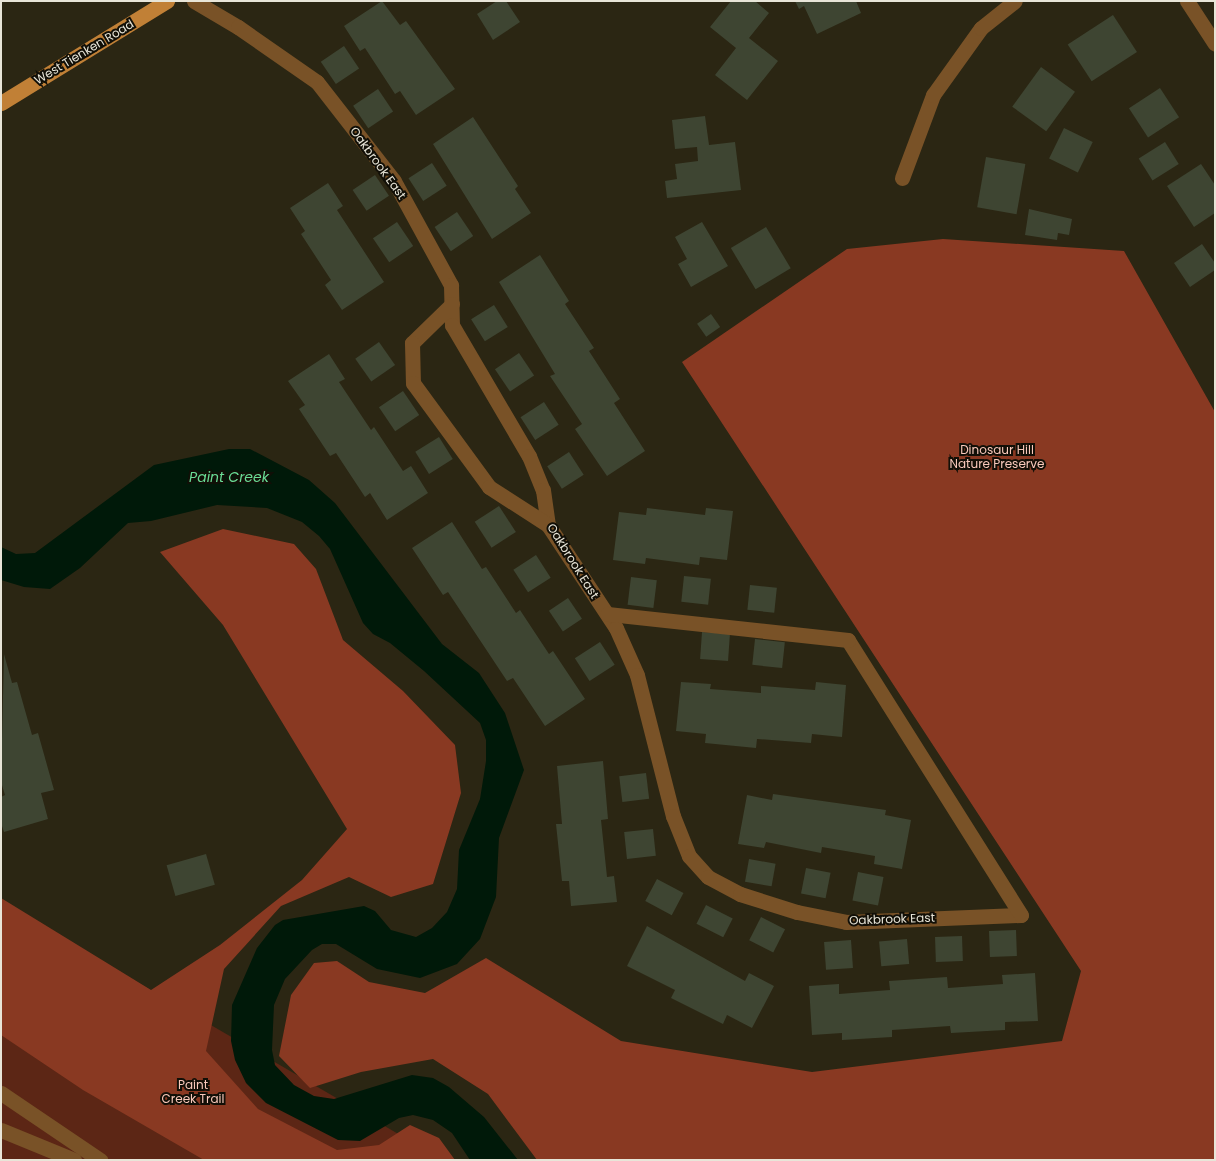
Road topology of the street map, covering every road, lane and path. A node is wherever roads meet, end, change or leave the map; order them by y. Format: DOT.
graph roads {
  1 [pos="167,1"];
  2 [pos="194,1"];
  3 [pos="1015,1"];
  4 [pos="1187,1"];
  5 [pos="1215,44"];
  6 [pos="1,103"];
  7 [pos="902,178"];
  8 [pos="452,304"];
  9 [pos="548,525"];
  10 [pos="607,614"];
  11 [pos="1,1093"];
  12 [pos="1,1130"];
  13 [pos="74,1160"];
  14 [pos="100,1160"];
  1 -- 6 [label="main road, West Tienken Road"];
  2 -- 8 [label="street, Oakbrook East"];
  3 -- 7 [label="street"];
  4 -- 5 [label="street"];
  8 -- 9 [label="street, Oakbrook East"];
  8 -- 9 [label="street"];
  9 -- 10 [label="street, Oakbrook East"];
  10 -- 10 [label="street, Oakbrook East"];
  11 -- 14 [label="street"];
  12 -- 13 [label="street"];
}
